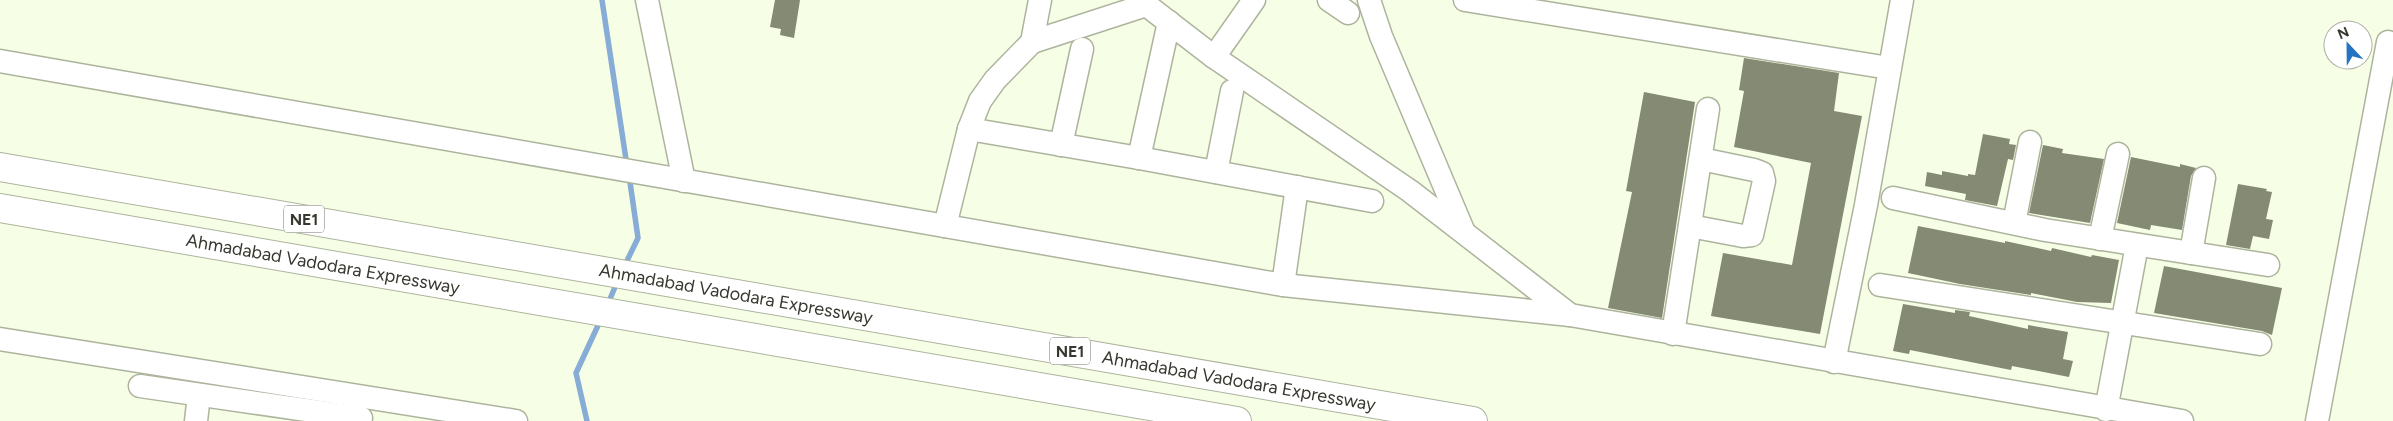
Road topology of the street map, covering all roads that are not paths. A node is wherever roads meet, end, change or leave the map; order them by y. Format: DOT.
graph roads {
  1 [pos="647,0"];
  2 [pos="1040,0"];
  3 [pos="1254,0"];
  4 [pos="1329,0"];
  5 [pos="1368,0"];
  6 [pos="1465,0"];
  7 [pos="1902,0"];
  8 [pos="1143,2"];
  9 [pos="1348,13"];
  10 [pos="1169,22"];
  11 [pos="1032,42"];
  12 [pos="2388,42"];
  13 [pos="1082,49"];
  14 [pos="1214,57"];
  15 [pos="0,61"];
  16 [pos="1889,68"];
  17 [pos="1232,91"];
  18 [pos="1708,108"];
  19 [pos="969,129"];
  20 [pos="2030,142"];
  21 [pos="1061,145"];
  22 [pos="2118,154"];
  23 [pos="1139,158"];
  24 [pos="1701,159"];
  25 [pos="0,167"];
  26 [pos="1216,172"];
  27 [pos="2204,178"];
  28 [pos="684,181"];
  29 [pos="1297,187"];
  30 [pos="1893,198"];
  31 [pos="1372,201"];
  32 [pos="0,208"];
  33 [pos="2014,223"];
  34 [pos="945,226"];
  35 [pos="1690,226"];
  36 [pos="1463,231"];
  37 [pos="2100,239"];
  38 [pos="2137,245"];
  39 [pos="2191,253"];
  40 [pos="2268,265"];
  41 [pos="1283,285"];
  42 [pos="1880,285"];
  43 [pos="1570,315"];
  44 [pos="2122,322"];
  45 [pos="1673,334"];
  46 [pos="0,340"];
  47 [pos="2260,344"];
  48 [pos="1834,362"];
  49 [pos="254,380"];
  50 [pos="140,386"];
  51 [pos="199,395"];
  52 [pos="2106,410"];
  53 [pos="250,412"];
  54 [pos="304,416"];
  55 [pos="361,418"];
  56 [pos="196,421"];
  57 [pos="516,421"];
  58 [pos="1237,421"];
  59 [pos="1473,421"];
  60 [pos="2182,421"];
  61 [pos="2317,421"];
  1 -- 28 [label="street"];
  2 -- 11 [label="street"];
  3 -- 14 [label="street"];
  4 -- 9 [label="street"];
  5 -- 36 [label="street"];
  6 -- 16 [label="street"];
  7 -- 16 [label="street"];
  8 -- 10 [label="street"];
  8 -- 11 [label="street"];
  10 -- 14 [label="street"];
  10 -- 23 [label="street"];
  11 -- 19 [label="street"];
  12 -- 61 [label="street"];
  13 -- 21 [label="street"];
  14 -- 36 [label="street"];
  15 -- 28 [label="street"];
  16 -- 48 [label="street"];
  17 -- 26 [label="street"];
  18 -- 24 [label="street"];
  19 -- 21 [label="street"];
  19 -- 34 [label="street"];
  20 -- 33 [label="street"];
  21 -- 23 [label="street"];
  22 -- 37 [label="street"];
  23 -- 26 [label="street"];
  24 -- 35 [label="street"];
  24 -- 35 [label="street"];
  25 -- 59 [label="highway, Ahmadabad Vadodara Expressway / NE1"];
  26 -- 29 [label="street"];
  27 -- 39 [label="street"];
  28 -- 34 [label="street"];
  29 -- 31 [label="street"];
  29 -- 41 [label="street"];
  30 -- 33 [label="street"];
  32 -- 58 [label="highway, Ahmadabad Vadodara Expressway / NE1"];
  33 -- 37 [label="street"];
  34 -- 41 [label="street"];
  35 -- 45 [label="street"];
  36 -- 43 [label="street"];
  37 -- 38 [label="street"];
  38 -- 39 [label="street"];
  38 -- 44 [label="street"];
  39 -- 40 [label="street"];
  41 -- 43 [label="street"];
  42 -- 44 [label="street"];
  43 -- 45 [label="street"];
  44 -- 47 [label="street"];
  44 -- 52 [label="street"];
  45 -- 48 [label="street"];
  46 -- 49 [label="street"];
  48 -- 52 [label="street"];
  49 -- 53 [label="street"];
  49 -- 57 [label="street"];
  50 -- 51 [label="street"];
  51 -- 53 [label="street"];
  51 -- 56 [label="street"];
  52 -- 60 [label="street"];
  53 -- 54 [label="street"];
  54 -- 55 [label="street"];
}
